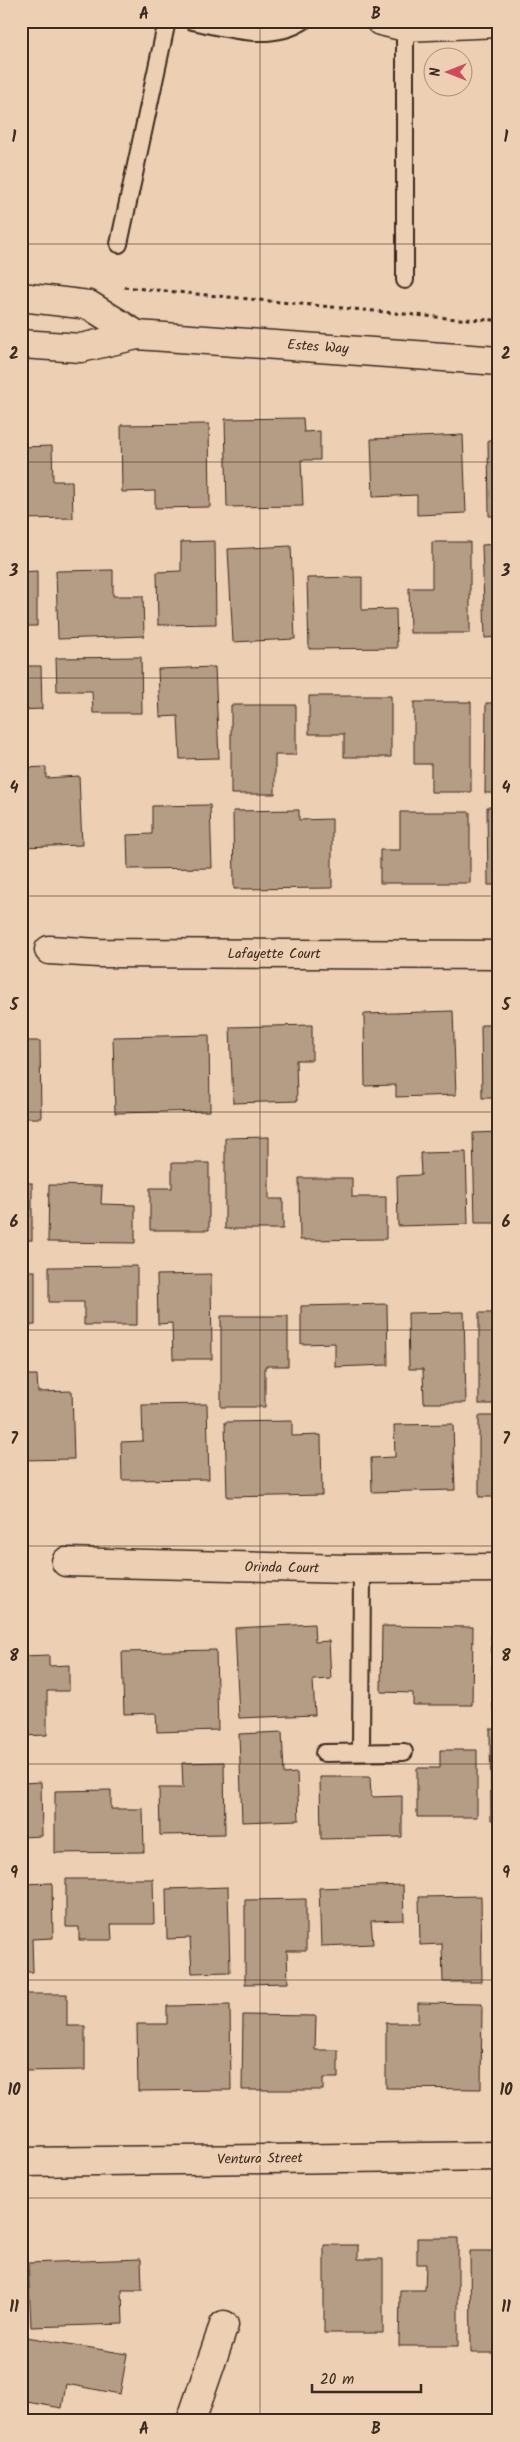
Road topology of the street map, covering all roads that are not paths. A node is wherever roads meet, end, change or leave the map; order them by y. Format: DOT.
graph roads {
  1 [pos="167,21"];
  2 [pos="192,21"];
  3 [pos="303,21"];
  4 [pos="499,23"];
  5 [pos="392,24"];
  6 [pos="119,244"];
  7 [pos="405,280"];
  8 [pos="21,297"];
  9 [pos="137,335"];
  10 [pos="21,344"];
  11 [pos="499,361"];
  12 [pos="49,950"];
  13 [pos="499,955"];
  14 [pos="66,1562"];
  15 [pos="499,1568"];
  16 [pos="362,1569"];
  17 [pos="361,1752"];
  18 [pos="404,1752"];
  19 [pos="324,1753"];
  20 [pos="499,2156"];
  21 [pos="21,2162"];
  22 [pos="224,2325"];
  23 [pos="191,2421"];
  1 -- 6 [label="lane"];
  2 -- 3 [label="lane"];
  4 -- 5 [label="street"];
  5 -- 7 [label="lane"];
  8 -- 9 [label="street, Estes Way"];
  9 -- 10 [label="street, Estes Way"];
  9 -- 11 [label="street, Estes Way"];
  12 -- 13 [label="street, Lafayette Court"];
  14 -- 16 [label="street, Orinda Court"];
  15 -- 16 [label="street, Orinda Court"];
  16 -- 17 [label="lane"];
  17 -- 18 [label="lane"];
  17 -- 19 [label="lane"];
  20 -- 21 [label="street, Ventura Street"];
  22 -- 23 [label="street"];
}
